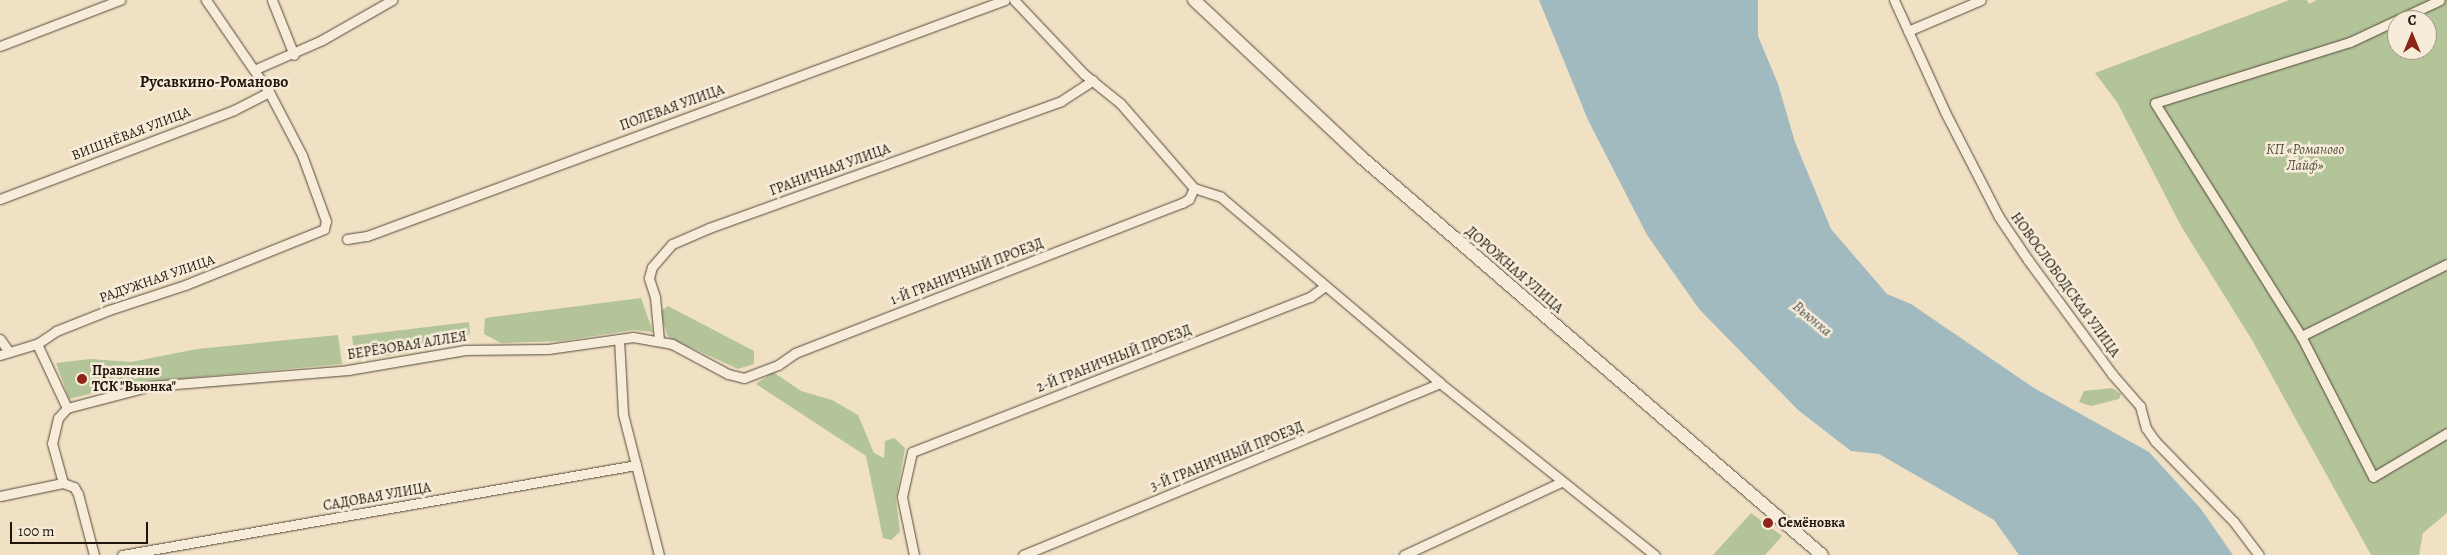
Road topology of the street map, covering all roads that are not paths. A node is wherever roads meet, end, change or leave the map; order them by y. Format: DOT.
graph roads {
  1 [pos="120,0"];
  2 [pos="206,0"];
  3 [pos="272,0"];
  4 [pos="392,0"];
  5 [pos="1006,0"];
  6 [pos="1014,0"];
  7 [pos="1194,0"];
  8 [pos="1894,0"];
  9 [pos="1981,0"];
  10 [pos="2440,0"];
  11 [pos="2418,10"];
  12 [pos="2387,25"];
  13 [pos="1908,31"];
  14 [pos="0,46"];
  15 [pos="294,54"];
  16 [pos="256,69"];
  17 [pos="1093,80"];
  18 [pos="269,92"];
  19 [pos="1194,188"];
  20 [pos="0,199"];
  21 [pos="348,239"];
  22 [pos="2447,264"];
  23 [pos="1324,286"];
  24 [pos="2301,336"];
  25 [pos="0,339"];
  26 [pos="619,339"];
  27 [pos="659,340"];
  28 [pos="37,344"];
  29 [pos="5,353"];
  30 [pos="744,378"];
  31 [pos="1440,382"];
  32 [pos="67,408"];
  33 [pos="2447,433"];
  34 [pos="636,466"];
  35 [pos="1561,482"];
  36 [pos="63,483"];
  37 [pos="0,496"];
  38 [pos="94,555"];
  39 [pos="122,555"];
  40 [pos="659,555"];
  41 [pos="914,555"];
  42 [pos="1023,555"];
  43 [pos="1404,555"];
  44 [pos="1654,555"];
  45 [pos="1822,555"];
  46 [pos="2259,555"];
  1 -- 14 [label="street"];
  2 -- 16 [label="street"];
  3 -- 15 [label="street"];
  4 -- 15 [label="street"];
  5 -- 21 [label="street, ПОЛЕВАЯ УЛИЦА"];
  6 -- 17 [label="street"];
  7 -- 45 [label="main road, ДОРОЖНАЯ УЛИЦА"];
  8 -- 13 [label="street, НОВОСЛОБОДСКАЯ УЛИЦА"];
  9 -- 13 [label="street"];
  10 -- 11 [label="street"];
  12 -- 24 [label="street"];
  13 -- 46 [label="street, НОВОСЛОБОДСКАЯ УЛИЦА"];
  15 -- 16 [label="street"];
  16 -- 18 [label="street"];
  17 -- 19 [label="street"];
  17 -- 27 [label="street, ГРАНИЧНАЯ УЛИЦА"];
  18 -- 20 [label="street, ВИШНЁВАЯ УЛИЦА"];
  18 -- 28 [label="street, РАДУЖНАЯ УЛИЦА"];
  19 -- 23 [label="street"];
  19 -- 30 [label="street, 1-Й ГРАНИЧНЫЙ ПРОЕЗД"];
  22 -- 24 [label="street"];
  23 -- 31 [label="street"];
  23 -- 41 [label="street, 2-Й ГРАНИЧНЫЙ ПРОЕЗД"];
  24 -- 33 [label="street"];
  25 -- 29 [label="street"];
  26 -- 27 [label="street, БЕРЁЗОВАЯ АЛЛЕЯ"];
  26 -- 32 [label="street, БЕРЁЗОВАЯ АЛЛЕЯ"];
  26 -- 34 [label="street"];
  27 -- 30 [label="street, БЕРЁЗОВАЯ АЛЛЕЯ"];
  28 -- 29 [label="street, РАДУЖНАЯ УЛИЦА"];
  28 -- 32 [label="street"];
  31 -- 35 [label="street"];
  31 -- 42 [label="street, 3-Й ГРАНИЧНЫЙ ПРОЕЗД"];
  32 -- 36 [label="street"];
  34 -- 39 [label="street, САДОВАЯ УЛИЦА"];
  34 -- 40 [label="street"];
  35 -- 43 [label="street"];
  35 -- 44 [label="street"];
  36 -- 37 [label="street"];
  36 -- 38 [label="street"];
}
